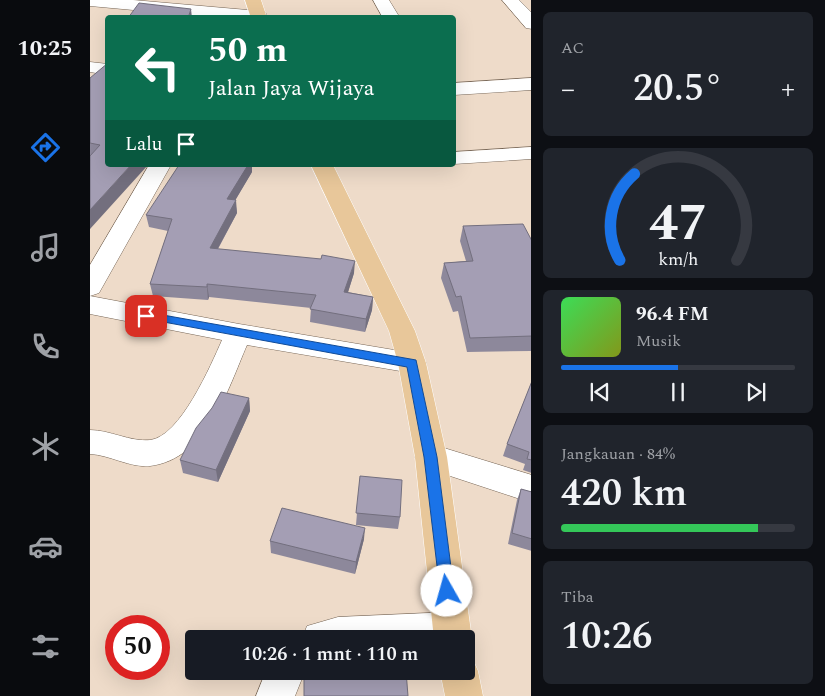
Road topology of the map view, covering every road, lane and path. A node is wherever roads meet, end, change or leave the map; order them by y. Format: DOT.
graph roads {
  1 [pos="252,0"];
  2 [pos="381,0"];
  3 [pos="510,0"];
  4 [pos="90,1"];
  5 [pos="238,15"];
  6 [pos="258,15"];
  7 [pos="390,15"];
  8 [pos="531,24"];
  9 [pos="90,66"];
  10 [pos="105,69"];
  11 [pos="531,84"];
  12 [pos="456,89"];
  13 [pos="531,153"];
  14 [pos="456,158"];
  15 [pos="159,167"];
  16 [pos="323,167"];
  17 [pos="90,288"];
  18 [pos="90,305"];
  19 [pos="239,334"];
  20 [pos="412,363"];
  21 [pos="90,442"];
  22 [pos="430,457"];
  23 [pos="531,489"];
  24 [pos="452,630"];
  25 [pos="282,680"];
  26 [pos="461,680"];
  27 [pos="275,696"];
  28 [pos="464,696"];
  1 -- 6 [label="main road"];
  2 -- 7 [label="street"];
  3 -- 8 [label="street"];
  4 -- 5 [label="street"];
  9 -- 10 [label="street"];
  11 -- 12 [label="street"];
  13 -- 14 [label="street"];
  15 -- 17 [label="street"];
  16 -- 20 [label="main road"];
  18 -- 19 [label="street"];
  19 -- 20 [label="street"];
  19 -- 21 [label="street"];
  20 -- 22 [label="main road"];
  22 -- 23 [label="street"];
  22 -- 24 [label="main road"];
  25 -- 27 [label="street"];
  26 -- 28 [label="main road"];
}
